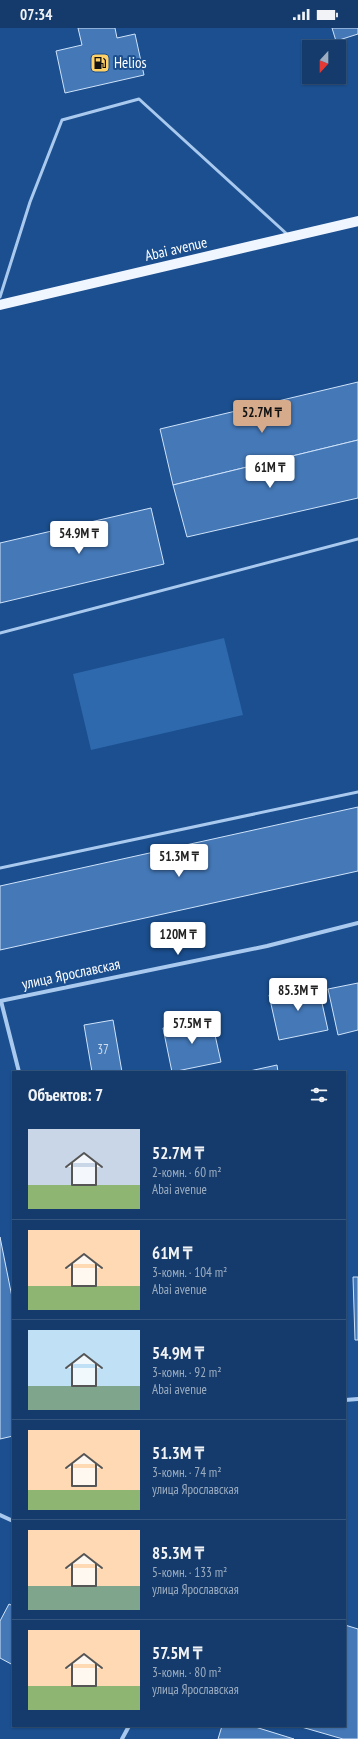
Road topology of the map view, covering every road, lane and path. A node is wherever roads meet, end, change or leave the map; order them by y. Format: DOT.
graph roads {
  1 [pos="358,221"];
  2 [pos="291,238"];
  3 [pos="0,297"];
  4 [pos="0,305"];
  5 [pos="358,539"];
  6 [pos="0,633"];
  7 [pos="358,792"];
  8 [pos="0,868"];
  9 [pos="358,923"];
  10 [pos="0,1001"];
  11 [pos="19,1071"];
  12 [pos="358,1399"];
  13 [pos="346,1400"];
  14 [pos="0,1515"];
  15 [pos="12,1521"];
  16 [pos="128,1727"];
  17 [pos="122,1739"];
  1 -- 2 [label="main road, Abai avenue"];
  2 -- 3 [label="lane"];
  2 -- 4 [label="main road, Abai avenue"];
  5 -- 6 [label="lane"];
  7 -- 8 [label="lane"];
  9 -- 10 [label="street, улица Ярославская"];
  10 -- 11 [label="street"];
  12 -- 13 [label="street"];
  14 -- 15 [label="street"];
  16 -- 17 [label="street"];
}
